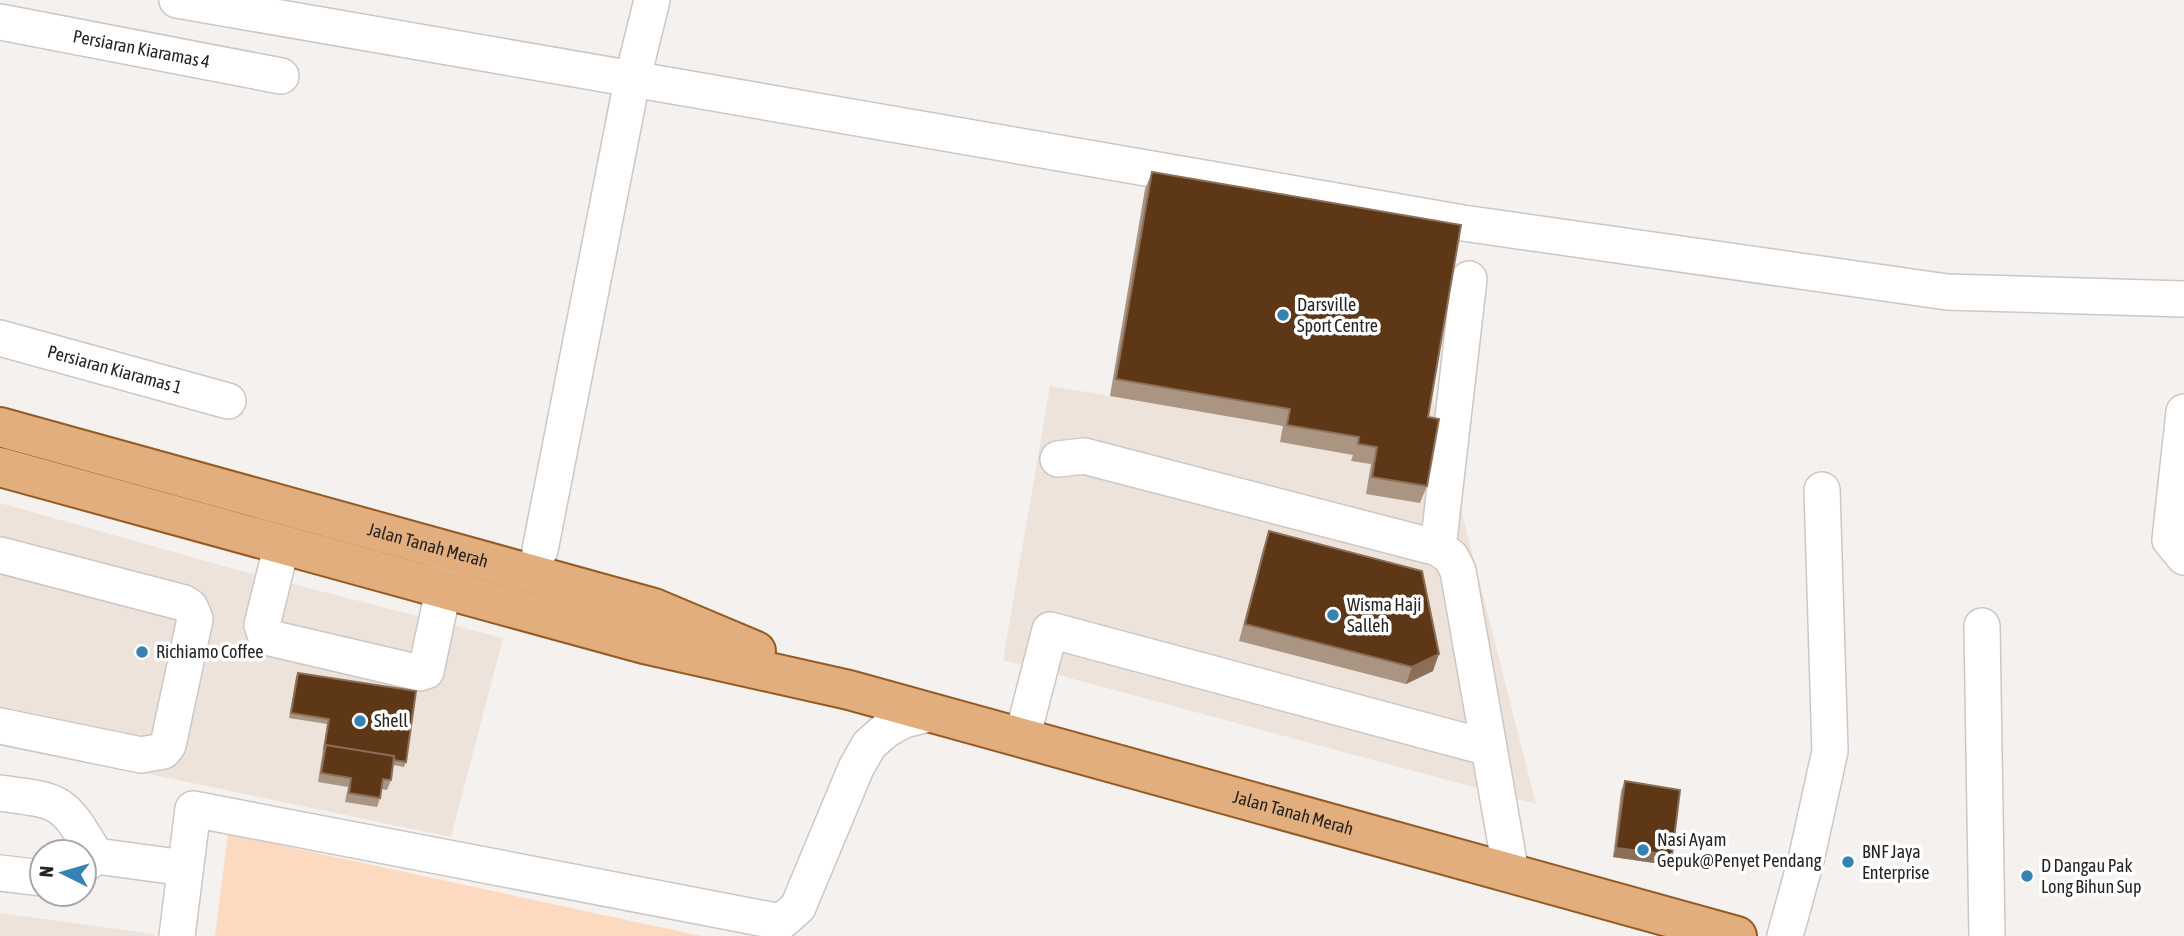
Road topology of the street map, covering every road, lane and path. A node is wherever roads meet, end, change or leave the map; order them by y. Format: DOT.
graph roads {
  1 [pos="177,0"];
  2 [pos="652,0"];
  3 [pos="0,22"];
  4 [pos="281,76"];
  5 [pos="632,81"];
  6 [pos="1469,279"];
  7 [pos="2184,299"];
  8 [pos="0,338"];
  9 [pos="228,401"];
  10 [pos="2184,412"];
  11 [pos="0,427"];
  12 [pos="1058,459"];
  13 [pos="0,467"];
  14 [pos="1822,490"];
  15 [pos="282,544"];
  16 [pos="1438,548"];
  17 [pos="540,550"];
  18 [pos="0,555"];
  19 [pos="2184,557"];
  20 [pos="447,570"];
  21 [pos="1983,626"];
  22 [pos="933,713"];
  23 [pos="0,726"];
  24 [pos="1021,738"];
  25 [pos="1489,748"];
  26 [pos="0,793"];
  27 [pos="80,838"];
  28 [pos="98,862"];
  29 [pos="185,868"];
  30 [pos="0,873"];
  31 [pos="1511,873"];
  32 [pos="28,876"];
  33 [pos="177,936"];
  34 [pos="1737,936"];
  35 [pos="1785,936"];
  36 [pos="1987,936"];
  1 -- 5 [label="street"];
  2 -- 5 [label="street"];
  3 -- 4 [label="street, Persiaran Kiaramas 4"];
  5 -- 7 [label="street"];
  5 -- 17 [label="street"];
  6 -- 16 [label="street"];
  8 -- 9 [label="street, Persiaran Kiaramas 1"];
  10 -- 19 [label="street"];
  11 -- 20 [label="main road, Jalan Tanah Merah"];
  12 -- 16 [label="street"];
  13 -- 15 [label="main road, Jalan Tanah Merah"];
  14 -- 35 [label="street"];
  15 -- 20 [label="main road, Jalan Tanah Merah"];
  15 -- 20 [label="street"];
  16 -- 25 [label="street"];
  18 -- 23 [label="street"];
  20 -- 22 [label="main road, Jalan Tanah Merah"];
  21 -- 36 [label="street"];
  22 -- 24 [label="main road, Jalan Tanah Merah"];
  22 -- 29 [label="street"];
  24 -- 25 [label="street"];
  24 -- 31 [label="main road, Jalan Tanah Merah"];
  25 -- 31 [label="street"];
  26 -- 27 [label="street"];
  28 -- 29 [label="street"];
  29 -- 33 [label="street"];
  30 -- 32 [label="street"];
  31 -- 34 [label="main road, Jalan Tanah Merah"];
}
